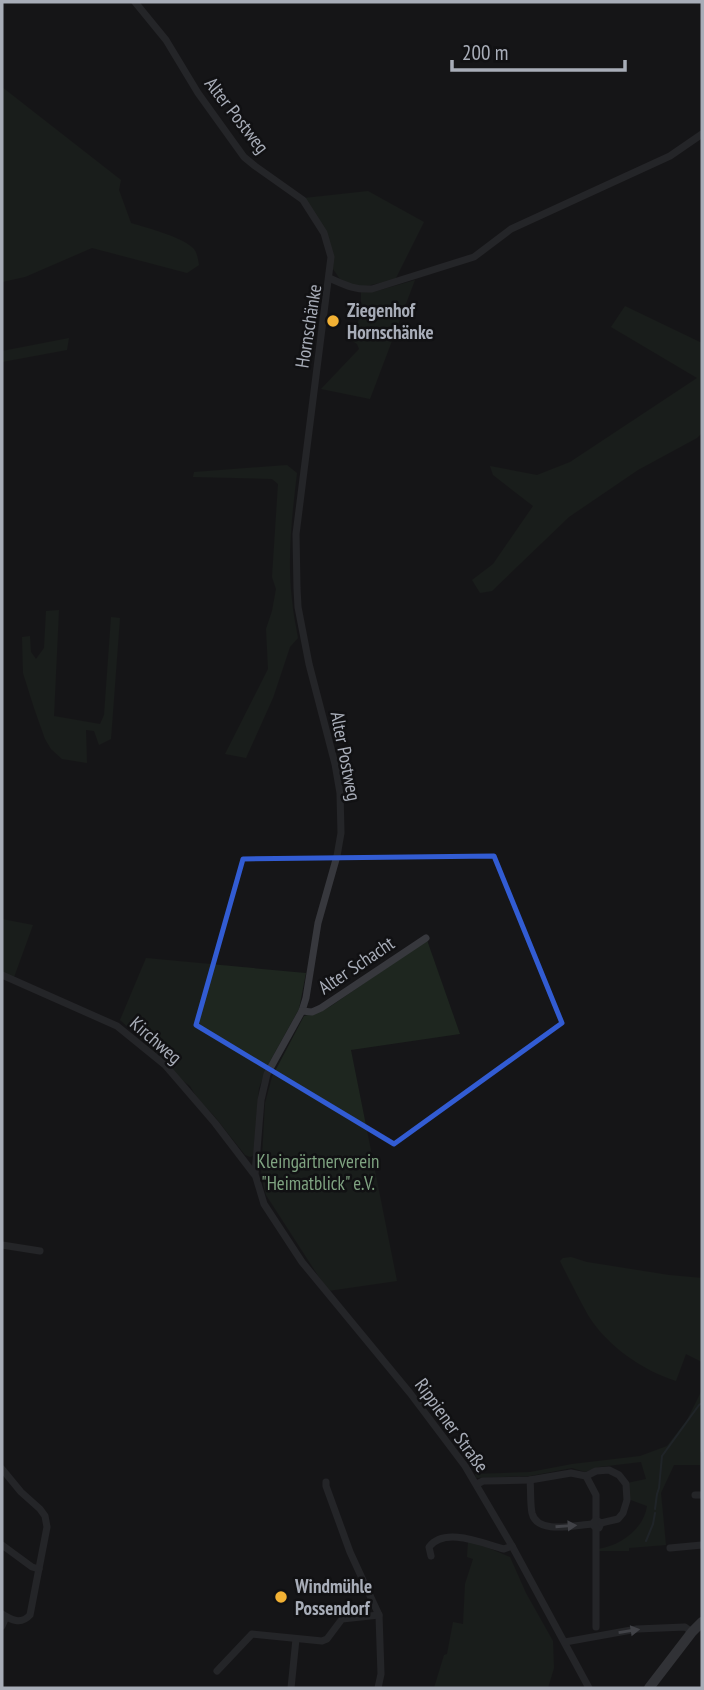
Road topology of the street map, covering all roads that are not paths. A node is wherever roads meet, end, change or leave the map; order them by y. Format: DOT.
graph roads {
  1 [pos="135,2"];
  2 [pos="702,134"];
  3 [pos="329,278"];
  4 [pos="304,458"];
  5 [pos="426,938"];
  6 [pos="2,975"];
  7 [pos="302,1011"];
  8 [pos="255,1174"];
  9 [pos="2,1245"];
  10 [pos="40,1251"];
  11 [pos="3,1473"];
  12 [pos="586,1476"];
  13 [pos="530,1479"];
  14 [pos="326,1482"];
  15 [pos="477,1485"];
  16 [pos="596,1524"];
  17 [pos="2,1545"];
  18 [pos="702,1545"];
  19 [pos="512,1546"];
  20 [pos="670,1548"];
  21 [pos="432,1556"];
  22 [pos="39,1569"];
  23 [pos="4,1615"];
  24 [pos="380,1615"];
  25 [pos="702,1622"];
  26 [pos="2,1626"];
  27 [pos="596,1627"];
  28 [pos="692,1632"];
  29 [pos="296,1639"];
  30 [pos="565,1642"];
  31 [pos="217,1671"];
  32 [pos="291,1688"];
  33 [pos="377,1688"];
  34 [pos="589,1688"];
  35 [pos="649,1688"];
  1 -- 3 [label="street, Alter Postweg"];
  2 -- 3 [label="street, Hornschänke"];
  3 -- 4 [label="street, Hornschänke"];
  4 -- 7 [label="street, Alter Postweg"];
  5 -- 7 [label="street, Alter Schacht"];
  6 -- 8 [label="street, Kirchweg"];
  7 -- 8 [label="street, Alter Postweg"];
  8 -- 15 [label="street, Rippiener Straße"];
  9 -- 10 [label="street"];
  11 -- 22 [label="street"];
  12 -- 13 [label="street"];
  12 -- 16 [label="street"];
  12 -- 16 [label="street"];
  13 -- 15 [label="street"];
  13 -- 16 [label="street, one-way"];
  14 -- 24 [label="street"];
  15 -- 19 [label="street, Rippiener Straße"];
  16 -- 27 [label="street"];
  17 -- 22 [label="street"];
  18 -- 20 [label="street"];
  19 -- 21 [label="street"];
  19 -- 30 [label="street, Rippiener Straße"];
  22 -- 23 [label="street"];
  23 -- 26 [label="street"];
  24 -- 29 [label="street"];
  24 -- 33 [label="street"];
  25 -- 28 [label="main road"];
  30 -- 28 [label="street, one-way"];
  28 -- 35 [label="main road"];
  29 -- 31 [label="street"];
  29 -- 32 [label="street"];
  30 -- 34 [label="street, Rippiener Straße"];
}
